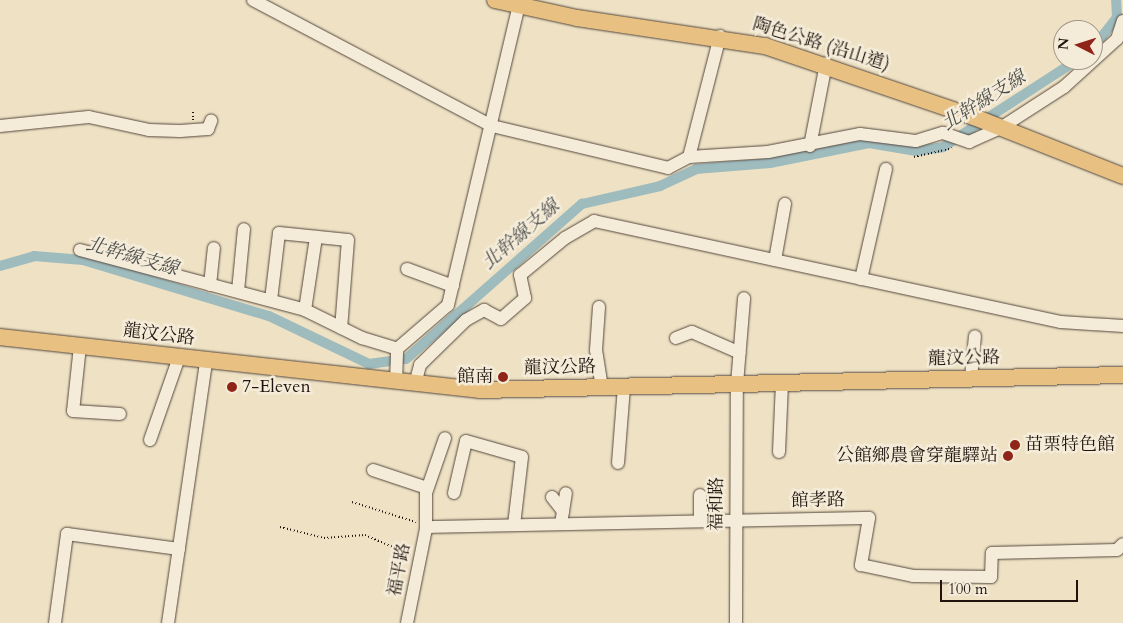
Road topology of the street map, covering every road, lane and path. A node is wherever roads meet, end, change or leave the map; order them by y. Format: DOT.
graph roads {
  1 [pos="253,0"];
  2 [pos="495,0"];
  3 [pos="519,3"];
  4 [pos="1123,21"];
  5 [pos="720,36"];
  6 [pos="1120,40"];
  7 [pos="826,64"];
  8 [pos="212,121"];
  9 [pos="0,126"];
  10 [pos="492,126"];
  11 [pos="1002,128"];
  12 [pos="968,142"];
  13 [pos="810,146"];
  14 [pos="689,157"];
  15 [pos="914,157"];
  16 [pos="886,169"];
  17 [pos="1123,176"];
  18 [pos="785,204"];
  19 [pos="244,229"];
  20 [pos="316,236"];
  21 [pos="214,248"];
  22 [pos="80,250"];
  23 [pos="775,260"];
  24 [pos="407,268"];
  25 [pos="861,280"];
  26 [pos="210,285"];
  27 [pos="453,286"];
  28 [pos="238,291"];
  29 [pos="744,298"];
  30 [pos="271,300"];
  31 [pos="599,307"];
  32 [pos="305,310"];
  33 [pos="1123,326"];
  34 [pos="341,328"];
  35 [pos="975,336"];
  36 [pos="0,337"];
  37 [pos="676,338"];
  38 [pos="80,346"];
  39 [pos="397,349"];
  40 [pos="740,353"];
  41 [pos="179,357"];
  42 [pos="206,361"];
  43 [pos="1123,375"];
  44 [pos="971,378"];
  45 [pos="396,382"];
  46 [pos="782,383"];
  47 [pos="415,384"];
  48 [pos="737,384"];
  49 [pos="624,387"];
  50 [pos="602,388"];
  51 [pos="120,414"];
  52 [pos="445,438"];
  53 [pos="150,440"];
  54 [pos="779,452"];
  55 [pos="618,463"];
  56 [pos="373,470"];
  57 [pos="427,488"];
  58 [pos="566,492"];
  59 [pos="454,493"];
  60 [pos="700,495"];
  61 [pos="552,497"];
  62 [pos="352,502"];
  63 [pos="563,511"];
  64 [pos="700,520"];
  65 [pos="734,520"];
  66 [pos="561,524"];
  67 [pos="514,525"];
  68 [pos="280,526"];
  69 [pos="428,526"];
  70 [pos="1123,544"];
  71 [pos="179,549"];
  72 [pos="420,559"];
  73 [pos="55,623"];
  74 [pos="168,623"];
  75 [pos="407,623"];
  76 [pos="736,623"];
  1 -- 10 [label="street"];
  2 -- 3 [label="main road, 陶色公路 (沿山道)"];
  3 -- 5 [label="main road, 陶色公路 (沿山道)"];
  3 -- 10 [label="street"];
  4 -- 6 [label="street"];
  5 -- 7 [label="main road, 陶色公路 (沿山道)"];
  5 -- 14 [label="street"];
  6 -- 11 [label="street"];
  7 -- 11 [label="main road, 陶色公路 (沿山道)"];
  7 -- 13 [label="street"];
  8 -- 9 [label="street"];
  10 -- 14 [label="street"];
  10 -- 27 [label="street"];
  11 -- 12 [label="street"];
  11 -- 17 [label="main road, 陶色公路 (沿山道)"];
  12 -- 13 [label="street"];
  12 -- 15 [label="path"];
  13 -- 14 [label="street"];
  16 -- 25 [label="street"];
  18 -- 23 [label="street"];
  19 -- 28 [label="street"];
  20 -- 30 [label="street"];
  20 -- 32 [label="street"];
  20 -- 34 [label="street"];
  21 -- 26 [label="street"];
  22 -- 26 [label="street"];
  23 -- 25 [label="street"];
  23 -- 47 [label="street"];
  24 -- 27 [label="street"];
  25 -- 33 [label="street"];
  26 -- 28 [label="street"];
  27 -- 39 [label="street"];
  28 -- 30 [label="street"];
  29 -- 40 [label="street, 福和路"];
  30 -- 32 [label="street"];
  31 -- 50 [label="street"];
  32 -- 34 [label="street"];
  34 -- 39 [label="street"];
  35 -- 44 [label="street"];
  36 -- 38 [label="main road, 龍汶公路"];
  37 -- 40 [label="street"];
  38 -- 41 [label="main road, 龍汶公路"];
  38 -- 51 [label="street"];
  39 -- 45 [label="street"];
  40 -- 48 [label="street, 福和路"];
  41 -- 42 [label="main road, 龍汶公路"];
  41 -- 53 [label="street"];
  42 -- 45 [label="main road, 龍汶公路"];
  42 -- 71 [label="street"];
  43 -- 44 [label="main road, 龍汶公路"];
  44 -- 46 [label="main road, 龍汶公路"];
  45 -- 47 [label="main road, 龍汶公路"];
  46 -- 48 [label="main road, 龍汶公路"];
  46 -- 54 [label="street"];
  47 -- 50 [label="main road, 龍汶公路"];
  48 -- 49 [label="main road, 龍汶公路"];
  48 -- 65 [label="street, 福和路"];
  49 -- 50 [label="main road, 龍汶公路"];
  49 -- 55 [label="street"];
  52 -- 57 [label="street, 福平路"];
  56 -- 57 [label="street"];
  57 -- 69 [label="street, 福平路"];
  58 -- 63 [label="street"];
  59 -- 67 [label="street"];
  60 -- 64 [label="street"];
  61 -- 63 [label="street"];
  62 -- 69 [label="path"];
  63 -- 66 [label="street"];
  64 -- 65 [label="street, 館孝路"];
  64 -- 66 [label="street, 館孝路"];
  65 -- 70 [label="street, 館孝路"];
  65 -- 76 [label="street, 福和路"];
  66 -- 67 [label="street, 館孝路"];
  67 -- 69 [label="street, 館孝路"];
  68 -- 72 [label="path"];
  69 -- 72 [label="street, 福平路"];
  71 -- 73 [label="street"];
  71 -- 74 [label="street"];
  72 -- 75 [label="street, 福平路"];
}
